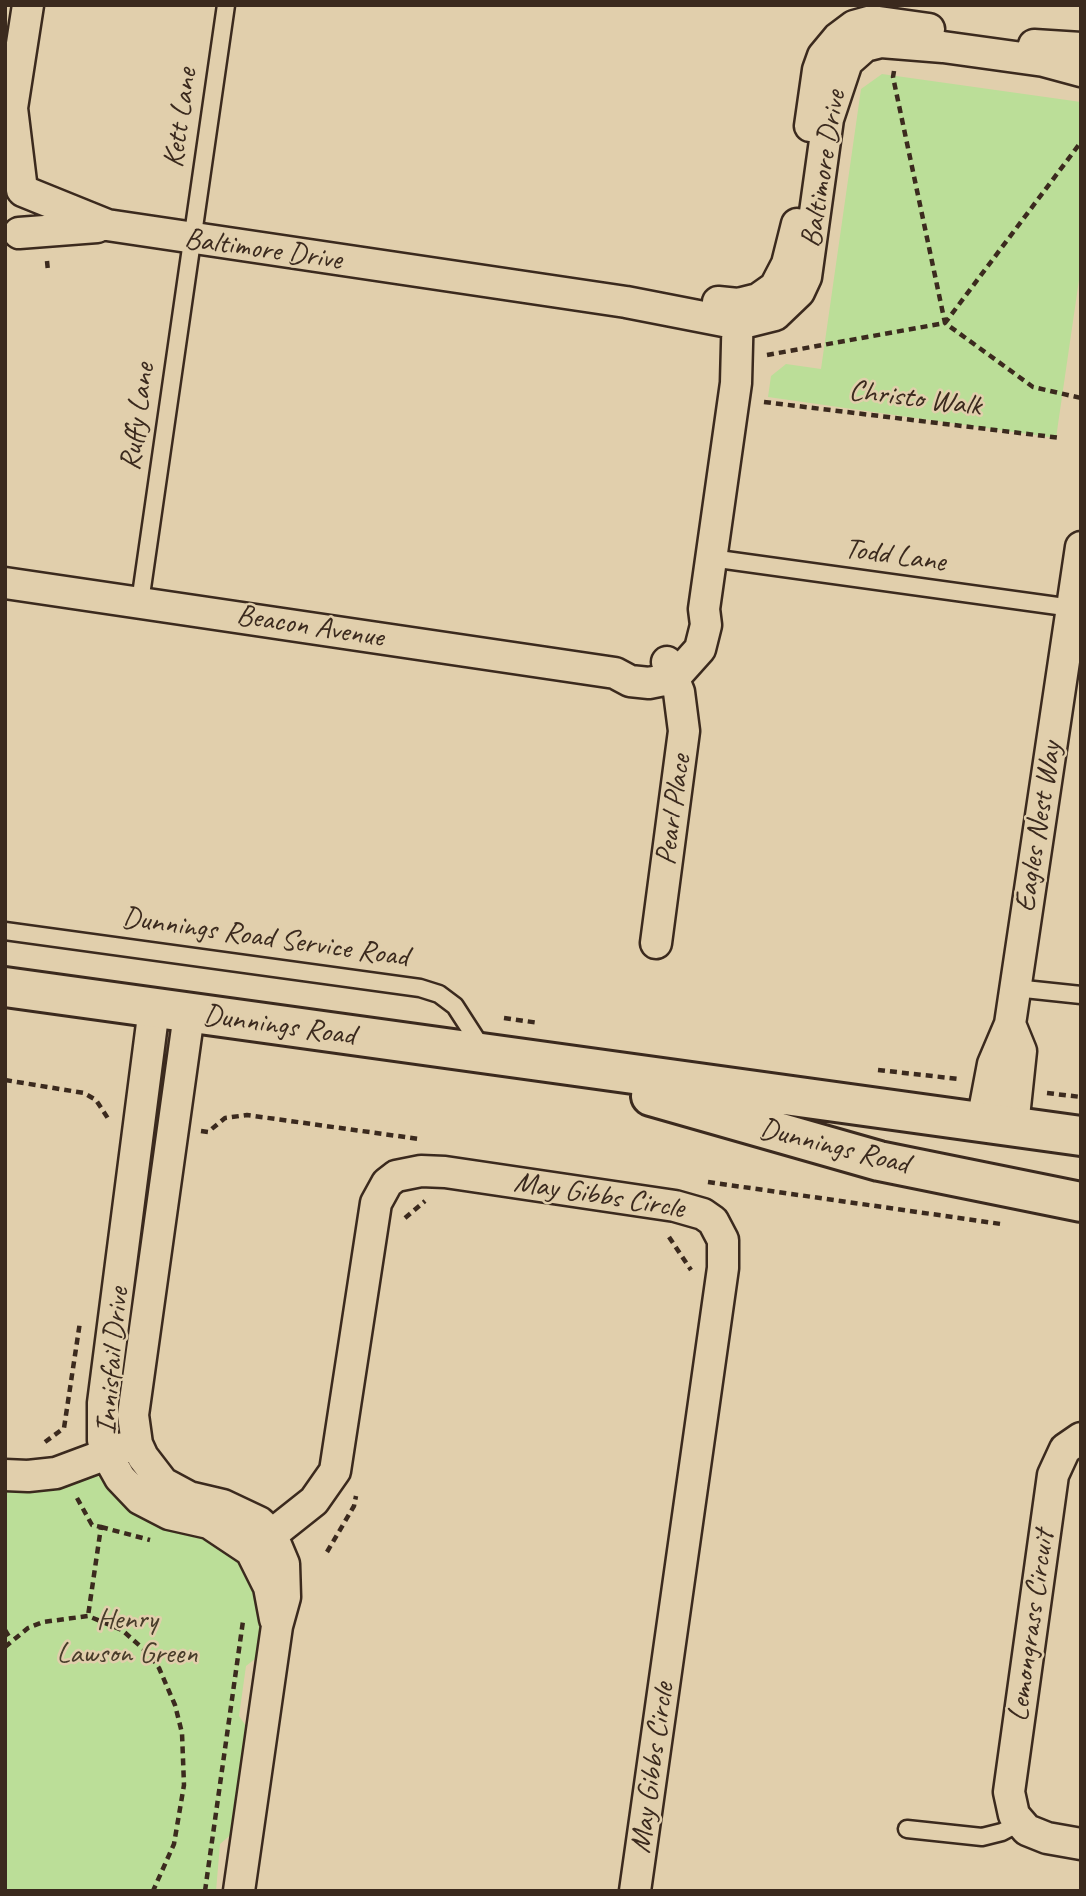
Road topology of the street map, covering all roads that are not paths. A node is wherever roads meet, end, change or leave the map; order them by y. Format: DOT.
graph roads {
  1 [pos="28,5"];
  2 [pos="226,5"];
  3 [pos="855,26"];
  4 [pos="1081,48"];
  5 [pos="1081,71"];
  6 [pos="9,116"];
  7 [pos="17,187"];
  8 [pos="107,225"];
  9 [pos="12,237"];
  10 [pos="191,240"];
  11 [pos="739,326"];
  12 [pos="1081,547"];
  13 [pos="711,558"];
  14 [pos="5,583"];
  15 [pos="140,602"];
  16 [pos="1072,608"];
  17 [pos="670,670"];
  18 [pos="5,931"];
  19 [pos="656,943"];
  20 [pos="5,987"];
  21 [pos="1015,988"];
  22 [pos="1081,995"];
  23 [pos="172,1011"];
  24 [pos="1010,1024"];
  25 [pos="486,1055"];
  26 [pos="552,1065"];
  27 [pos="998,1124"];
  28 [pos="1081,1136"];
  29 [pos="1081,1202"];
  30 [pos="1081,1438"];
  31 [pos="137,1444"];
  32 [pos="106,1453"];
  33 [pos="5,1475"];
  34 [pos="261,1542"];
  35 [pos="1019,1823"];
  36 [pos="907,1829"];
  37 [pos="1081,1844"];
  38 [pos="239,1891"];
  39 [pos="635,1891"];
  1 -- 6 [label="street"];
  2 -- 10 [label="lane, Kett Lane"];
  3 -- 4 [label="street"];
  3 -- 5 [label="street"];
  3 -- 11 [label="street, Baltimore Drive"];
  6 -- 7 [label="street"];
  7 -- 8 [label="street, Baltimore Drive"];
  7 -- 9 [label="street"];
  8 -- 9 [label="street, Baltimore Drive"];
  8 -- 10 [label="street, Baltimore Drive"];
  10 -- 11 [label="street, Baltimore Drive"];
  10 -- 15 [label="lane, Ruffy Lane"];
  11 -- 13 [label="street"];
  12 -- 16 [label="street, Eagles Nest Way"];
  13 -- 16 [label="lane, Todd Lane"];
  13 -- 17 [label="street"];
  14 -- 15 [label="street, Beacon Avenue"];
  15 -- 17 [label="street, Beacon Avenue"];
  16 -- 21 [label="street, Eagles Nest Way"];
  17 -- 19 [label="street, Pearl Place"];
  18 -- 25 [label="lane, Dunnings Road Service Road"];
  20 -- 23 [label="street, Dunnings Road"];
  21 -- 22 [label="lane"];
  21 -- 24 [label="street, Eagles Nest Way"];
  23 -- 25 [label="street, Dunnings Road"];
  23 -- 31 [label="street, Innisfail Drive"];
  23 -- 32 [label="street, Innisfail Drive"];
  24 -- 27 [label="street, Eagles Nest Way"];
  24 -- 27 [label="street, Eagles Nest Way"];
  25 -- 26 [label="street, Dunnings Road"];
  26 -- 27 [label="street, Dunnings Road"];
  26 -- 29 [label="street, Dunnings Road"];
  27 -- 28 [label="street, Dunnings Road"];
  30 -- 35 [label="street, Lemongrass Circuit"];
  31 -- 32 [label="street"];
  31 -- 34 [label="street, Innisfail Drive"];
  32 -- 33 [label="street"];
  32 -- 34 [label="street, Innisfail Drive"];
  34 -- 38 [label="street"];
  34 -- 39 [label="street, May Gibbs Circle"];
  35 -- 36 [label="lane"];
  35 -- 37 [label="street"];
}
